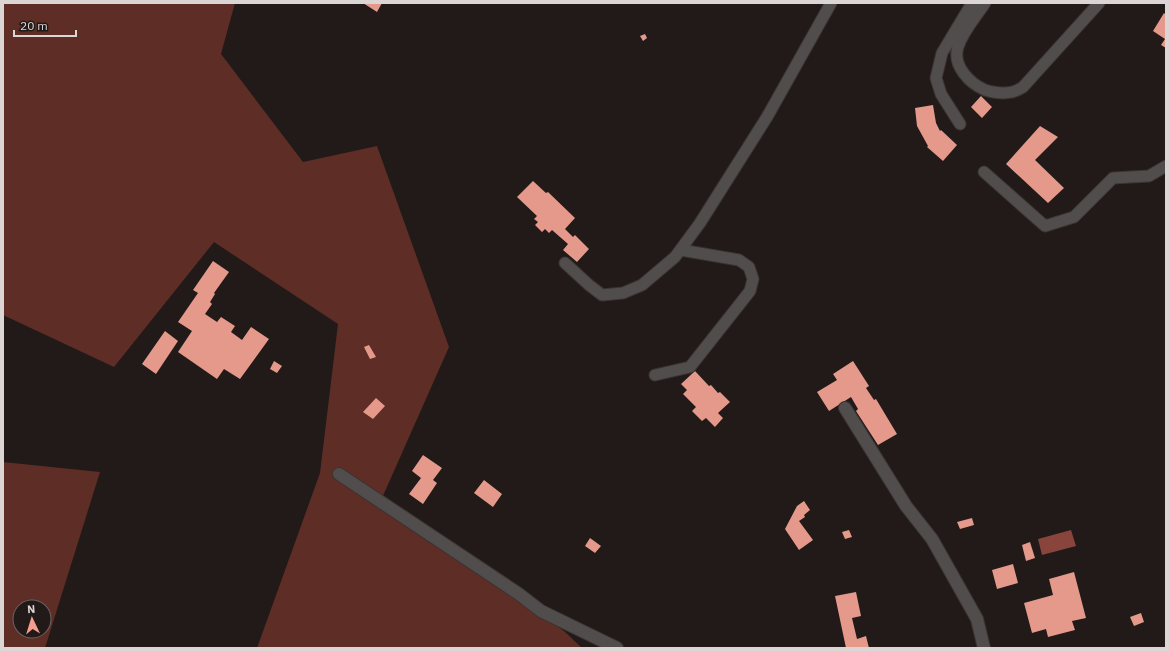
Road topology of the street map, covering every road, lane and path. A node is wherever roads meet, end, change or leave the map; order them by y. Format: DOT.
graph roads {
  1 [pos="831,3"];
  2 [pos="972,3"];
  3 [pos="985,3"];
  4 [pos="1099,3"];
  5 [pos="960,124"];
  6 [pos="1166,166"];
  7 [pos="984,172"];
  8 [pos="681,250"];
  9 [pos="565,263"];
  10 [pos="655,375"];
  11 [pos="846,408"];
  12 [pos="338,474"];
  13 [pos="617,648"];
  14 [pos="984,648"];
  1 -- 8 [label="lane"];
  2 -- 5 [label="lane"];
  3 -- 4 [label="lane"];
  6 -- 7 [label="lane"];
  8 -- 9 [label="lane"];
  8 -- 10 [label="lane"];
  11 -- 14 [label="street"];
  12 -- 13 [label="street"];
}
